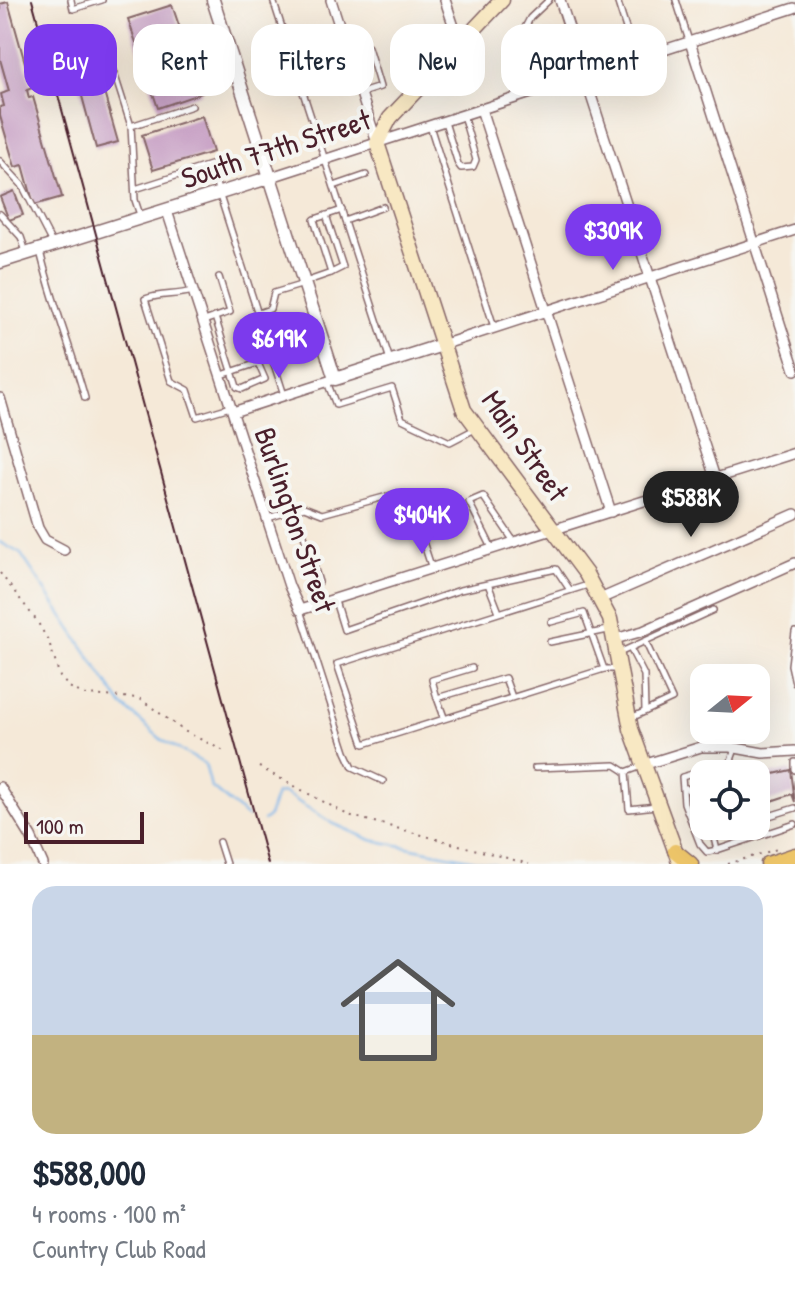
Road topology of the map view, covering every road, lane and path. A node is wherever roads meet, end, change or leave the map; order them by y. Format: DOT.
graph roads {
  1 [pos="71,0"];
  2 [pos="102,0"];
  3 [pos="213,0"];
  4 [pos="273,0"];
  5 [pos="331,0"];
  6 [pos="445,0"];
  7 [pos="502,0"];
  8 [pos="549,0"];
  9 [pos="560,0"];
  10 [pos="617,0"];
  11 [pos="676,0"];
  12 [pos="792,0"];
  13 [pos="795,9"];
  14 [pos="339,24"];
  15 [pos="453,24"];
  16 [pos="480,24"];
  17 [pos="527,24"];
  18 [pos="568,24"];
  19 [pos="625,24"];
  20 [pos="690,42"];
  21 [pos="667,50"];
  22 [pos="374,66"];
  23 [pos="117,82"];
  24 [pos="374,89"];
  25 [pos="362,96"];
  26 [pos="411,96"];
  27 [pos="522,96"];
  28 [pos="591,96"];
  29 [pos="192,106"];
  30 [pos="481,109"];
  31 [pos="463,115"];
  32 [pos="444,121"];
  33 [pos="131,126"];
  34 [pos="430,126"];
  35 [pos="377,143"];
  36 [pos="326,159"];
  37 [pos="0,161"];
  38 [pos="366,175"];
  39 [pos="271,177"];
  40 [pos="334,186"];
  41 [pos="135,189"];
  42 [pos="220,194"];
  43 [pos="383,207"];
  44 [pos="342,210"];
  45 [pos="167,211"];
  46 [pos="0,214"];
  47 [pos="326,215"];
  48 [pos="141,219"];
  49 [pos="345,221"];
  50 [pos="795,230"];
  51 [pos="754,243"];
  52 [pos="53,246"];
  53 [pos="33,252"];
  54 [pos="0,262"];
  55 [pos="331,273"];
  56 [pos="219,277"];
  57 [pos="650,277"];
  58 [pos="304,283"];
  59 [pos="193,291"];
  60 [pos="546,311"];
  61 [pos="258,313"];
  62 [pos="215,317"];
  63 [pos="203,321"];
  64 [pos="494,328"];
  65 [pos="442,345"];
  66 [pos="390,361"];
  67 [pos="795,370"];
  68 [pos="232,372"];
  69 [pos="221,376"];
  70 [pos="331,380"];
  71 [pos="284,395"];
  72 [pos="0,398"];
  73 [pos="85,398"];
  74 [pos="232,410"];
  75 [pos="475,429"];
  76 [pos="795,453"];
  77 [pos="715,478"];
  78 [pos="296,510"];
  79 [pos="611,512"];
  80 [pos="795,514"];
  81 [pos="268,518"];
  82 [pos="553,531"];
  83 [pos="515,543"];
  84 [pos="64,550"];
  85 [pos="493,551"];
  86 [pos="795,563"];
  87 [pos="433,570"];
  88 [pos="0,573"];
  89 [pos="319,582"];
  90 [pos="592,583"];
  91 [pos="488,584"];
  92 [pos="570,590"];
  93 [pos="600,599"];
  94 [pos="335,601"];
  95 [pos="300,610"];
  96 [pos="713,610"];
  97 [pos="499,612"];
  98 [pos="551,622"];
  99 [pos="591,631"];
  100 [pos="795,632"];
  101 [pos="550,642"];
  102 [pos="646,643"];
  103 [pos="620,648"];
  104 [pos="472,668"];
  105 [pos="604,669"];
  106 [pos="795,683"];
  107 [pos="512,697"];
  108 [pos="437,698"];
  109 [pos="645,711"];
  110 [pos="444,717"];
  111 [pos="628,719"];
  112 [pos="736,748"];
  113 [pos="224,751"];
  114 [pos="795,751"];
  115 [pos="731,760"];
  116 [pos="795,762"];
  117 [pos="643,765"];
  118 [pos="259,767"];
  119 [pos="535,768"];
  120 [pos="795,770"];
  121 [pos="626,772"];
  122 [pos="690,775"];
  123 [pos="383,781"];
  124 [pos="0,787"];
  125 [pos="685,787"];
  126 [pos="690,792"];
  127 [pos="659,806"];
  128 [pos="795,808"];
  129 [pos="770,816"];
  130 [pos="795,824"];
  131 [pos="714,840"];
  132 [pos="219,842"];
  133 [pos="717,850"];
  134 [pos="789,851"];
  135 [pos="678,857"];
  136 [pos="43,864"];
  137 [pos="226,864"];
  138 [pos="529,864"];
  139 [pos="691,864"];
  140 [pos="728,864"];
  141 [pos="768,864"];
  1 -- 2 [label="lane"];
  3 -- 39 [label="street"];
  4 -- 36 [label="lane"];
  5 -- 14 [label="street, Main Street"];
  6 -- 15 [label="street"];
  7 -- 16 [label="main road"];
  8 -- 17 [label="lane"];
  9 -- 18 [label="street"];
  10 -- 19 [label="lane"];
  11 -- 20 [label="lane"];
  12 -- 13 [label="street"];
  13 -- 20 [label="street, South 77th Street"];
  20 -- 21 [label="street, South 77th Street"];
  20 -- 51 [label="street"];
  22 -- 24 [label="lane"];
  23 -- 33 [label="lane"];
  25 -- 35 [label="street, Main Street"];
  26 -- 35 [label="main road"];
  27 -- 30 [label="street, South 77th Street"];
  28 -- 57 [label="street"];
  29 -- 33 [label="lane"];
  30 -- 31 [label="street, South 77th Street"];
  30 -- 60 [label="street"];
  31 -- 32 [label="street, South 77th Street"];
  31 -- 32 [label="lane"];
  32 -- 34 [label="street, South 77th Street"];
  33 -- 41 [label="lane"];
  34 -- 35 [label="street, South 77th Street"];
  34 -- 64 [label="lane"];
  35 -- 36 [label="street, South 77th Street"];
  35 -- 65 [label="main road, Main Street"];
  36 -- 39 [label="street, South 77th Street"];
  36 -- 40 [label="lane"];
  37 -- 52 [label="lane"];
  38 -- 40 [label="lane"];
  39 -- 42 [label="street, South 77th Street"];
  39 -- 58 [label="street"];
  40 -- 44 [label="lane"];
  41 -- 42 [label="lane"];
  41 -- 48 [label="lane"];
  42 -- 45 [label="street, South 77th Street"];
  42 -- 61 [label="lane"];
  43 -- 49 [label="lane"];
  44 -- 47 [label="lane"];
  44 -- 49 [label="lane"];
  45 -- 48 [label="street, South 77th Street"];
  45 -- 59 [label="street, Burlington Street"];
  46 -- 53 [label="lane"];
  47 -- 55 [label="lane"];
  47 -- 55 [label="lane"];
  48 -- 52 [label="street, South 77th Street"];
  49 -- 66 [label="lane"];
  50 -- 51 [label="street"];
  51 -- 57 [label="street"];
  51 -- 67 [label="street"];
  52 -- 53 [label="street, South 77th Street"];
  53 -- 54 [label="street, South 77th Street"];
  53 -- 73 [label="lane"];
  55 -- 58 [label="lane"];
  56 -- 62 [label="lane"];
  57 -- 60 [label="street"];
  57 -- 77 [label="street"];
  58 -- 61 [label="lane"];
  58 -- 70 [label="street"];
  59 -- 63 [label="street, Burlington Street"];
  59 -- 74 [label="lane"];
  60 -- 64 [label="street"];
  60 -- 79 [label="street"];
  61 -- 71 [label="lane"];
  62 -- 63 [label="lane"];
  62 -- 68 [label="lane"];
  63 -- 69 [label="street, Burlington Street"];
  64 -- 65 [label="street"];
  65 -- 66 [label="street"];
  65 -- 75 [label="main road, Main Street"];
  66 -- 70 [label="street"];
  68 -- 68 [label="lane"];
  68 -- 69 [label="lane"];
  69 -- 74 [label="street, Burlington Street"];
  70 -- 71 [label="street"];
  70 -- 75 [label="lane"];
  71 -- 74 [label="street"];
  72 -- 84 [label="street"];
  74 -- 81 [label="street, Burlington Street"];
  75 -- 82 [label="main road, Main Street"];
  76 -- 77 [label="street"];
  77 -- 79 [label="street"];
  78 -- 81 [label="lane"];
  78 -- 87 [label="lane"];
  78 -- 89 [label="lane"];
  79 -- 82 [label="street"];
  80 -- 93 [label="street"];
  81 -- 95 [label="street, Burlington Street"];
  82 -- 83 [label="street"];
  82 -- 90 [label="main road, Main Street"];
  83 -- 85 [label="street"];
  83 -- 85 [label="lane"];
  85 -- 87 [label="street"];
  86 -- 103 [label="street"];
  87 -- 94 [label="street"];
  88 -- 113 [label="path"];
  90 -- 92 [label="lane"];
  90 -- 93 [label="main road, Main Street"];
  91 -- 92 [label="lane"];
  91 -- 94 [label="lane"];
  91 -- 97 [label="lane"];
  92 -- 97 [label="lane"];
  93 -- 103 [label="main road, Main Street"];
  94 -- 95 [label="street"];
  95 -- 123 [label="lane, Burlington Street"];
  96 -- 102 [label="lane"];
  97 -- 110 [label="lane"];
  98 -- 99 [label="lane"];
  99 -- 101 [label="lane"];
  99 -- 103 [label="lane"];
  99 -- 105 [label="lane"];
  100 -- 106 [label="lane"];
  102 -- 103 [label="lane"];
  102 -- 109 [label="lane"];
  103 -- 105 [label="lane"];
  103 -- 109 [label="lane"];
  103 -- 111 [label="main road, Main Street"];
  104 -- 108 [label="lane"];
  105 -- 107 [label="lane"];
  107 -- 108 [label="lane"];
  107 -- 110 [label="lane"];
  108 -- 110 [label="lane"];
  109 -- 111 [label="lane"];
  111 -- 117 [label="main road, Main Street"];
  112 -- 114 [label="street"];
  112 -- 115 [label="lane"];
  112 -- 117 [label="street"];
  116 -- 120 [label="lane"];
  117 -- 121 [label="lane"];
  117 -- 127 [label="main road, Main Street"];
  118 -- 138 [label="path"];
  119 -- 121 [label="lane"];
  121 -- 127 [label="lane"];
  122 -- 125 [label="lane"];
  124 -- 136 [label="street"];
  125 -- 126 [label="lane"];
  125 -- 133 [label="lane"];
  127 -- 135 [label="main road, Main Street"];
  128 -- 129 [label="lane"];
  130 -- 133 [label="lane"];
  131 -- 133 [label="lane"];
  132 -- 137 [label="lane"];
  134 -- 140 [label="path"];
  134 -- 141 [label="main road"];
  135 -- 139 [label="main road"];
}
